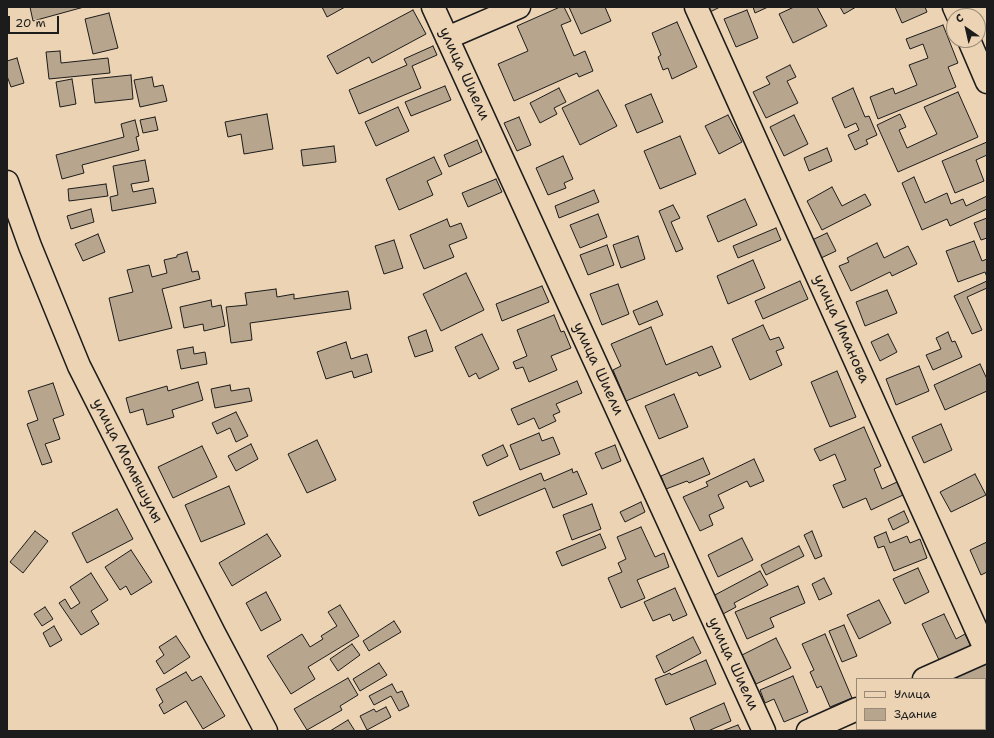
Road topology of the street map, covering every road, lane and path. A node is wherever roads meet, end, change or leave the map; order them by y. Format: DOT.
graph roads {
  1 [pos="433,7"];
  2 [pos="520,7"];
  3 [pos="696,7"];
  4 [pos="447,38"];
  5 [pos="972,48"];
  6 [pos="987,82"];
  7 [pos="7,182"];
  8 [pos="986,651"];
  9 [pos="926,678"];
  10 [pos="856,709"];
  11 [pos="266,731"];
  12 [pos="764,731"];
  13 [pos="808,731"];
  1 -- 4 [label="street, улица Шиели"];
  2 -- 4 [label="street"];
  3 -- 8 [label="street, улица Иманова"];
  4 -- 12 [label="street, улица Шиели"];
  5 -- 6 [label="street"];
  7 -- 11 [label="street, улица Момышулы"];
  8 -- 9 [label="street"];
  10 -- 13 [label="street"];
}
